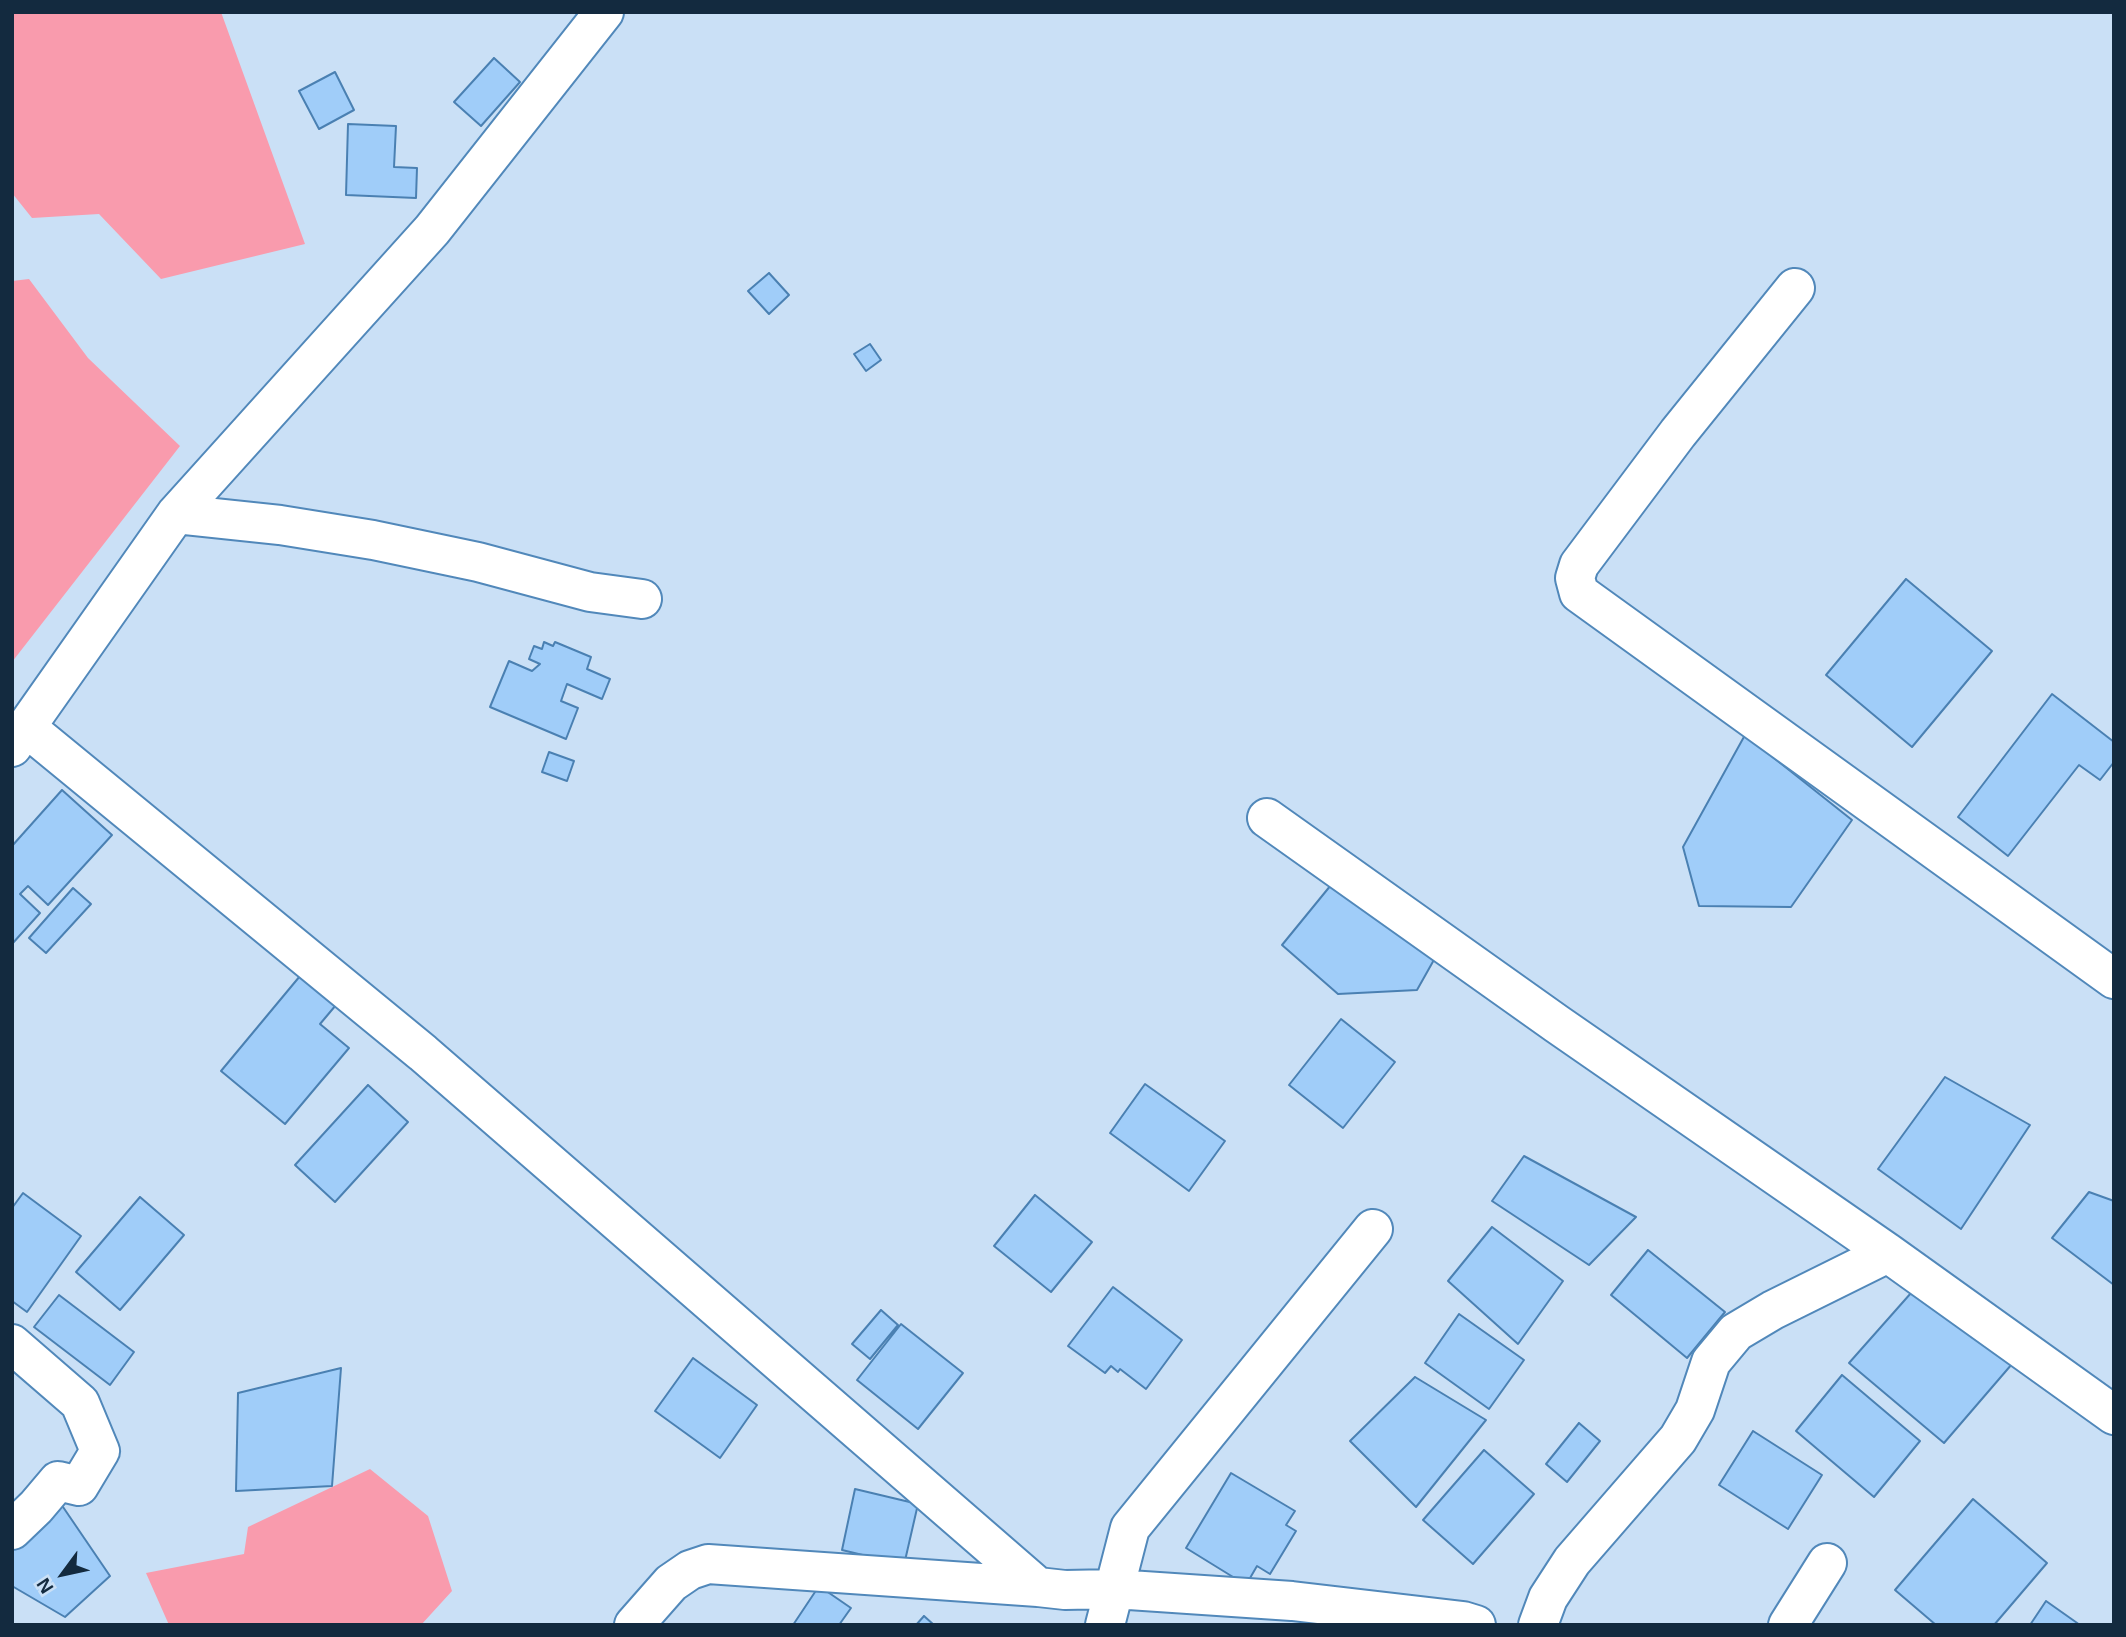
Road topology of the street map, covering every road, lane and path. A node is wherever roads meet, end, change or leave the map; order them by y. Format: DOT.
graph roads {
  1 [pos="604,12"];
  2 [pos="1795,288"];
  3 [pos="176,514"];
  4 [pos="642,599"];
  5 [pos="20,738"];
  6 [pos="1267,818"];
  7 [pos="2114,979"];
  8 [pos="1373,1229"];
  9 [pos="1888,1253"];
  10 [pos="12,1344"];
  11 [pos="2114,1415"];
  12 [pos="12,1530"];
  13 [pos="1827,1563"];
  14 [pos="1038,1587"];
  15 [pos="1110,1607"];
  16 [pos="634,1625"];
  17 [pos="1476,1625"];
  18 [pos="1538,1625"];
  19 [pos="1788,1625"];
  1 -- 3 [label="street"];
  2 -- 7 [label="street"];
  3 -- 4 [label="street"];
  3 -- 5 [label="street"];
  5 -- 14 [label="street"];
  6 -- 9 [label="street"];
  8 -- 15 [label="street"];
  9 -- 11 [label="street"];
  9 -- 18 [label="street"];
  10 -- 12 [label="street"];
  13 -- 19 [label="street"];
  14 -- 15 [label="street"];
  14 -- 16 [label="street"];
  15 -- 17 [label="street"];
}
